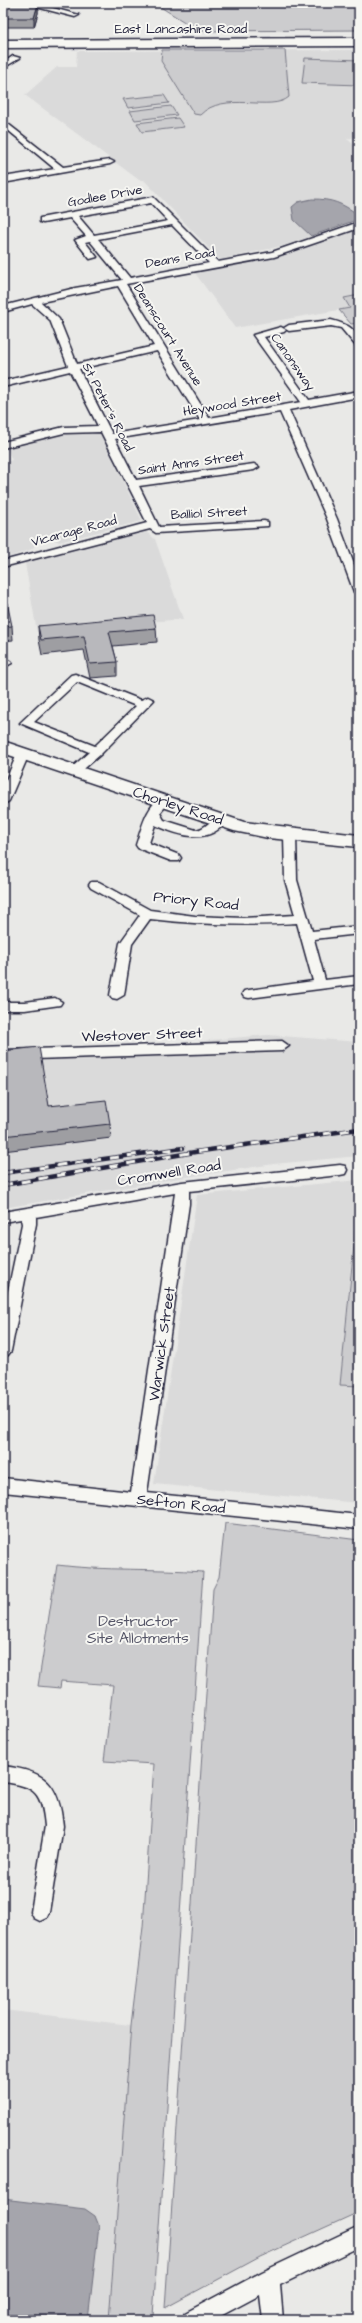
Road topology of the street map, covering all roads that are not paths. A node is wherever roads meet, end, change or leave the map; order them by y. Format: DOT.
graph roads {
  1 [pos="25,3"];
  2 [pos="75,15"];
  3 [pos="3,37"];
  4 [pos="359,37"];
  5 [pos="359,42"];
  6 [pos="3,44"];
  7 [pos="16,58"];
  8 [pos="3,66"];
  9 [pos="3,122"];
  10 [pos="110,162"];
  11 [pos="61,170"];
  12 [pos="3,180"];
  13 [pos="72,215"];
  14 [pos="43,220"];
  15 [pos="175,222"];
  16 [pos="359,225"];
  17 [pos="92,238"];
  18 [pos="102,251"];
  19 [pos="216,266"];
  20 [pos="124,281"];
  21 [pos="34,301"];
  22 [pos="3,309"];
  23 [pos="359,344"];
  24 [pos="161,347"];
  25 [pos="73,367"];
  26 [pos="3,384"];
  27 [pos="359,394"];
  28 [pos="307,404"];
  29 [pos="284,409"];
  30 [pos="206,422"];
  31 [pos="107,433"];
  32 [pos="3,445"];
  33 [pos="254,467"];
  34 [pos="132,484"];
  35 [pos="264,524"];
  36 [pos="154,528"];
  37 [pos="3,564"];
  38 [pos="359,592"];
  39 [pos="3,747"];
  40 [pos="97,751"];
  41 [pos="23,754"];
  42 [pos="74,771"];
  43 [pos="3,801"];
  44 [pos="159,807"];
  45 [pos="290,834"];
  46 [pos="359,841"];
  47 [pos="175,858"];
  48 [pos="95,885"];
  49 [pos="147,914"];
  50 [pos="301,918"];
  51 [pos="359,930"];
  52 [pos="306,936"];
  53 [pos="359,980"];
  54 [pos="320,984"];
  55 [pos="249,994"];
  56 [pos="117,995"];
  57 [pos="55,1002"];
  58 [pos="3,1006"];
  59 [pos="282,1046"];
  60 [pos="3,1056"];
  61 [pos="340,1170"];
  62 [pos="182,1187"];
  63 [pos="28,1213"];
  64 [pos="3,1217"];
  65 [pos="3,1351"];
  66 [pos="3,1485"];
  67 [pos="138,1500"];
  68 [pos="359,1522"];
  69 [pos="3,1774"];
  70 [pos="40,1912"];
  71 [pos="359,2236"];
  72 [pos="269,2278"];
  73 [pos="192,2320"];
  74 [pos="273,2320"];
  1 -- 2 [label="street"];
  3 -- 4 [label="main road, East Lancashire Road"];
  5 -- 6 [label="main road, East Lancashire Road"];
  7 -- 8 [label="street"];
  9 -- 11 [label="street"];
  10 -- 11 [label="street"];
  11 -- 12 [label="street"];
  13 -- 14 [label="street, Godlee Drive"];
  13 -- 15 [label="street, Godlee Drive"];
  13 -- 17 [label="street, Deanscourt Avenue"];
  15 -- 17 [label="street"];
  15 -- 19 [label="street, Godlee Drive"];
  16 -- 19 [label="street, Deans Road"];
  17 -- 18 [label="street, Deanscourt Avenue"];
  17 -- 18 [label="street"];
  18 -- 20 [label="street, Deanscourt Avenue"];
  19 -- 20 [label="street, Deans Road"];
  20 -- 21 [label="street, Deans Road"];
  20 -- 24 [label="street, Deanscourt Avenue"];
  21 -- 22 [label="street, Deans Road"];
  21 -- 25 [label="street, St Peter's Road"];
  23 -- 28 [label="street, Canonsway"];
  24 -- 25 [label="street"];
  24 -- 30 [label="street, Deanscourt Avenue"];
  25 -- 26 [label="street"];
  25 -- 31 [label="street, St Peter's Road"];
  27 -- 28 [label="street, Heywood Street"];
  28 -- 29 [label="street, Heywood Street"];
  29 -- 30 [label="street, Heywood Street"];
  29 -- 38 [label="street"];
  30 -- 31 [label="street, Heywood Street"];
  31 -- 32 [label="street, Heywood Street"];
  31 -- 34 [label="street, St Peter's Road"];
  33 -- 34 [label="street, Saint Anns Street"];
  34 -- 36 [label="street, St Peter's Road"];
  35 -- 36 [label="street, Balliol Street"];
  36 -- 37 [label="street, Vicarage Road"];
  39 -- 41 [label="main road, Chorley Road"];
  40 -- 40 [label="street"];
  40 -- 42 [label="street"];
  41 -- 42 [label="main road, Chorley Road"];
  41 -- 43 [label="street"];
  42 -- 44 [label="main road, Chorley Road"];
  44 -- 45 [label="main road, Chorley Road"];
  44 -- 47 [label="street"];
  45 -- 46 [label="main road, Chorley Road"];
  45 -- 50 [label="street"];
  48 -- 49 [label="street, Priory Road"];
  49 -- 50 [label="street, Priory Road"];
  49 -- 56 [label="street"];
  50 -- 52 [label="street"];
  51 -- 52 [label="street"];
  52 -- 54 [label="street"];
  53 -- 54 [label="street"];
  54 -- 55 [label="street"];
  57 -- 58 [label="street"];
  59 -- 60 [label="street, Westover Street"];
  61 -- 62 [label="street, Cromwell Road"];
  62 -- 63 [label="street, Cromwell Road"];
  62 -- 67 [label="street, Warwick Street"];
  63 -- 64 [label="street, Cromwell Road"];
  63 -- 65 [label="street"];
  66 -- 67 [label="street, Sefton Road"];
  67 -- 68 [label="street, Sefton Road"];
  69 -- 70 [label="street"];
  71 -- 72 [label="street"];
  72 -- 73 [label="street"];
  72 -- 74 [label="street"];
}
